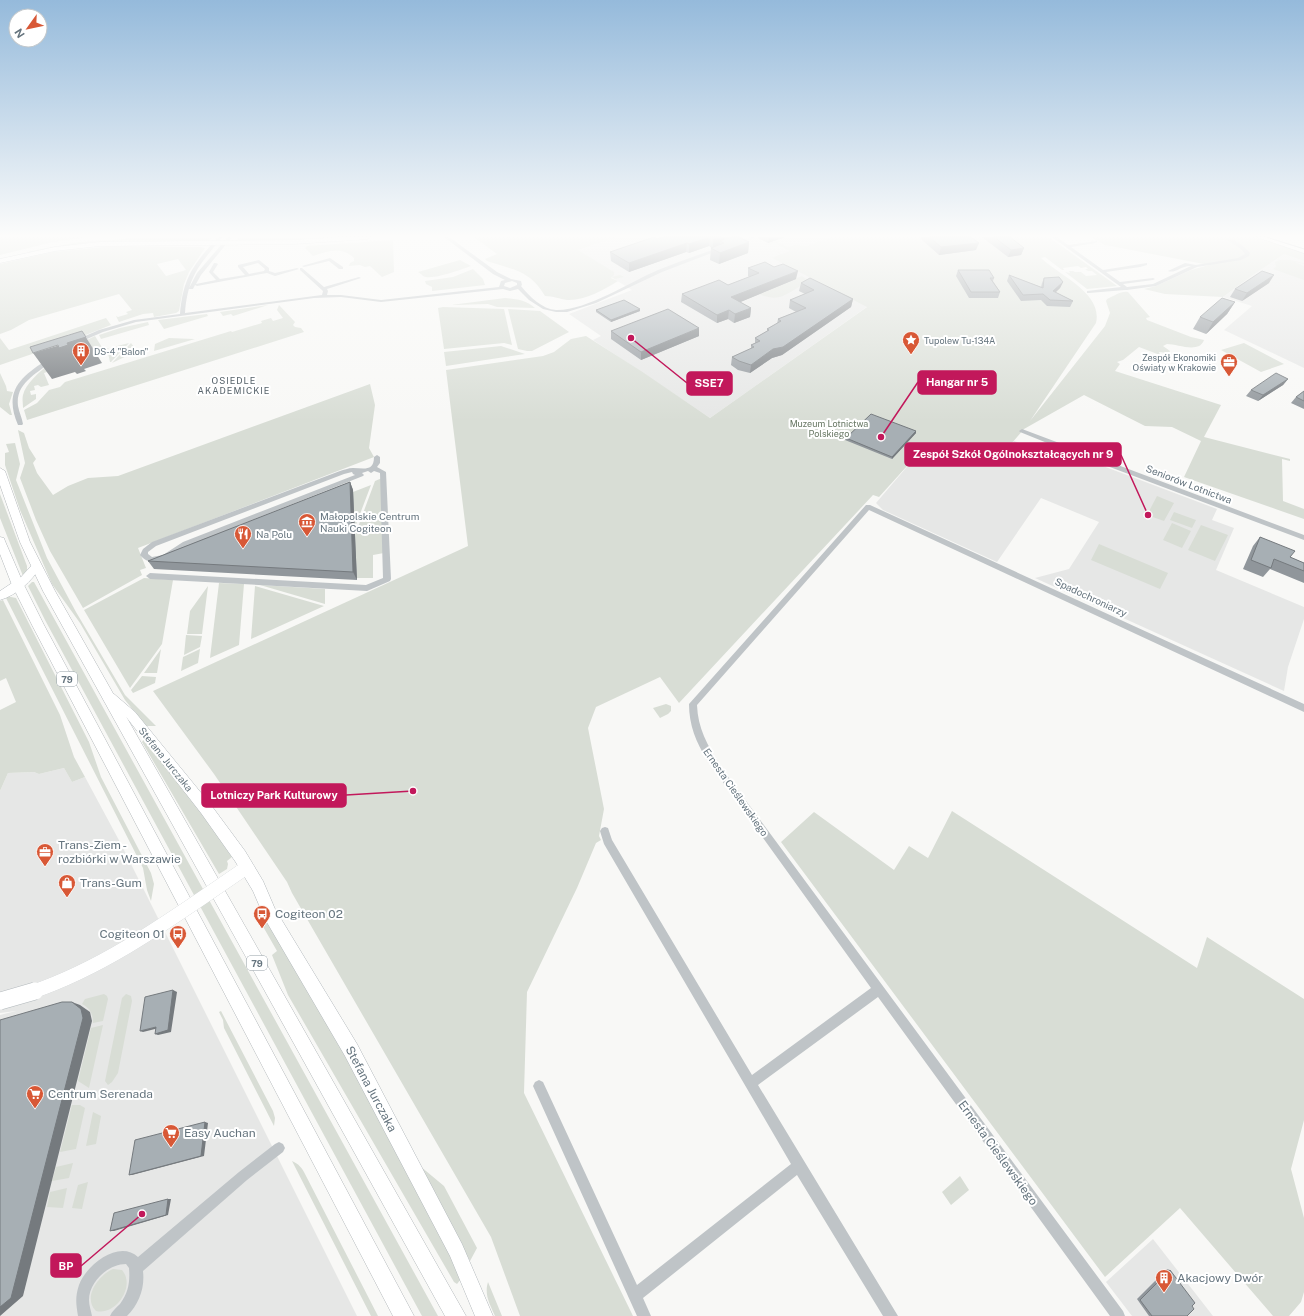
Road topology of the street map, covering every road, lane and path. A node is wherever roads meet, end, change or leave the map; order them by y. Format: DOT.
graph roads {
  1 [pos="183,298"];
  2 [pos="186,298"];
  3 [pos="305,298"];
  4 [pos="360,298"];
  5 [pos="404,298"];
  6 [pos="529,298"];
  7 [pos="599,298"];
  8 [pos="184,303"];
  9 [pos="182,314"];
  10 [pos="73,343"];
  11 [pos="56,355"];
  12 [pos="20,424"];
  13 [pos="1022,431"];
  14 [pos="377,457"];
  15 [pos="373,468"];
  16 [pos="0,471"];
  17 [pos="361,473"];
  18 [pos="317,486"];
  19 [pos="868,507"];
  20 [pos="1304,538"];
  21 [pos="0,541"];
  22 [pos="36,566"];
  23 [pos="150,576"];
  24 [pos="18,585"];
  25 [pos="0,596"];
  26 [pos="107,694"];
  27 [pos="1304,708"];
  28 [pos="604,831"];
  29 [pos="243,870"];
  30 [pos="879,989"];
  31 [pos="0,1001"];
  32 [pos="750,1083"];
  33 [pos="539,1086"];
  34 [pos="279,1148"];
  35 [pos="799,1166"];
  36 [pos="136,1267"];
  37 [pos="635,1295"];
  38 [pos="83,1315"];
  39 [pos="117,1316"];
  40 [pos="404,1316"];
  41 [pos="456,1316"];
  42 [pos="484,1316"];
  43 [pos="644,1316"];
  44 [pos="891,1316"];
  45 [pos="1118,1316"];
  1 -- 8 [label="street"];
  2 -- 8 [label="street"];
  3 -- 9 [label="street"];
  4 -- 5 [label="street"];
  6 -- 7 [label="street"];
  8 -- 9 [label="street"];
  9 -- 10 [label="street"];
  11 -- 12 [label="street"];
  13 -- 20 [label="street, Seniorów Lotnictwa"];
  14 -- 15 [label="street"];
  15 -- 17 [label="street"];
  15 -- 23 [label="street"];
  16 -- 22 [label="main road, 79"];
  17 -- 17 [label="street"];
  17 -- 18 [label="street"];
  19 -- 27 [label="street, Spadochroniarzy"];
  19 -- 30 [label="street, Ernesta Cieślewskiego"];
  21 -- 24 [label="main road, 79"];
  22 -- 24 [label="main road"];
  22 -- 26 [label="main road, 79"];
  24 -- 25 [label="main road"];
  24 -- 40 [label="main road, 79"];
  26 -- 29 [label="main road, Stefana Jurczaka"];
  26 -- 41 [label="main road, 79"];
  28 -- 32 [label="street"];
  29 -- 31 [label="main road, bridge"];
  29 -- 42 [label="main road, Stefana Jurczaka"];
  30 -- 32 [label="street"];
  30 -- 45 [label="street, Ernesta Cieślewskiego"];
  32 -- 35 [label="street"];
  33 -- 37 [label="street"];
  34 -- 36 [label="street"];
  35 -- 37 [label="street"];
  35 -- 44 [label="street"];
  36 -- 38 [label="street"];
  36 -- 39 [label="street"];
  37 -- 43 [label="street"];
}
